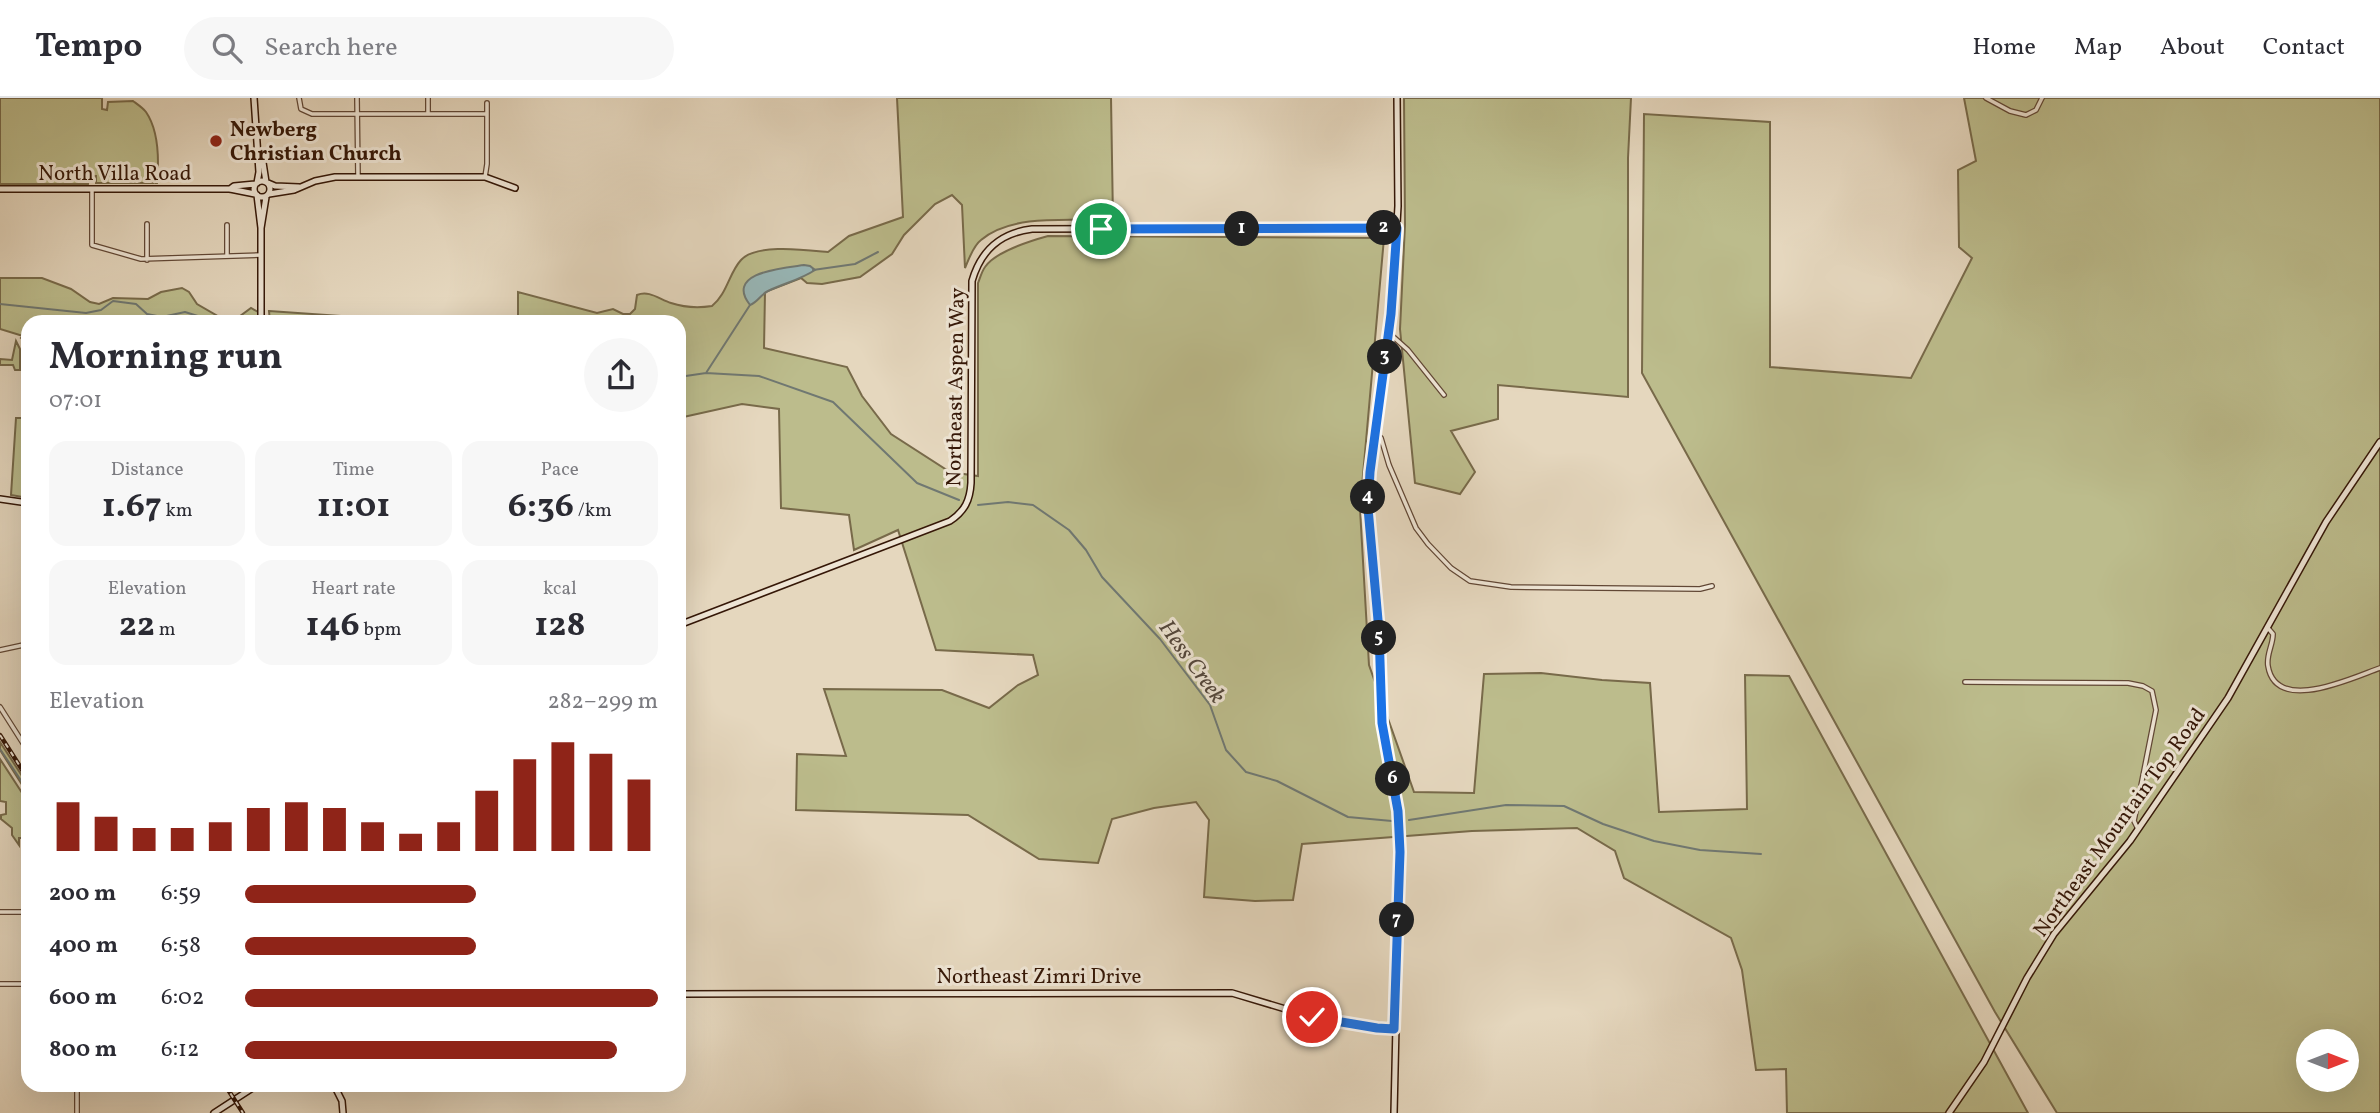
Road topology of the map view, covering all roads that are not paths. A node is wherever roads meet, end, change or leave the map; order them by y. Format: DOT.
graph roads {
  1 [pos="254,98"];
  2 [pos="299,98"];
  3 [pos="358,98"];
  4 [pos="428,98"];
  5 [pos="1397,98"];
  6 [pos="1986,98"];
  7 [pos="2042,98"];
  8 [pos="487,103"];
  9 [pos="357,114"];
  10 [pos="428,114"];
  11 [pos="487,114"];
  12 [pos="257,150"];
  13 [pos="358,177"];
  14 [pos="485,177"];
  15 [pos="256,183"];
  16 [pos="267,183"];
  17 [pos="299,187"];
  18 [pos="515,188"];
  19 [pos="0,189"];
  20 [pos="92,189"];
  21 [pos="230,189"];
  22 [pos="256,195"];
  23 [pos="268,195"];
  24 [pos="147,224"];
  25 [pos="228,225"];
  26 [pos="261,228"];
  27 [pos="1397,228"];
  28 [pos="227,255"];
  29 [pos="261,255"];
  30 [pos="147,260"];
  31 [pos="261,315"];
  32 [pos="1389,333"];
  33 [pos="1444,395"];
  34 [pos="1375,432"];
  35 [pos="2380,442"];
  36 [pos="0,499"];
  37 [pos="21,502"];
  38 [pos="1712,586"];
  39 [pos="686,622"];
  40 [pos="2267,627"];
  41 [pos="21,646"];
  42 [pos="0,650"];
  43 [pos="2380,668"];
  44 [pos="1965,682"];
  45 [pos="0,707"];
  46 [pos="21,740"];
  47 [pos="2138,829"];
  48 [pos="0,912"];
  49 [pos="21,912"];
  50 [pos="0,984"];
  51 [pos="21,984"];
  52 [pos="686,994"];
  53 [pos="1394,1029"];
  54 [pos="77,1092"];
  55 [pos="246,1092"];
  56 [pos="338,1092"];
  57 [pos="77,1113"];
  58 [pos="214,1113"];
  59 [pos="343,1113"];
  60 [pos="1394,1113"];
  61 [pos="1949,1113"];
  1 -- 12 [label="street"];
  2 -- 9 [label="street"];
  3 -- 9 [label="street"];
  4 -- 10 [label="street"];
  5 -- 27 [label="street"];
  6 -- 7 [label="street"];
  8 -- 11 [label="street"];
  9 -- 10 [label="street"];
  9 -- 13 [label="street"];
  10 -- 11 [label="street"];
  11 -- 14 [label="street"];
  12 -- 15 [label="street"];
  12 -- 16 [label="street"];
  13 -- 14 [label="street, North Villa Road"];
  13 -- 17 [label="street, North Villa Road"];
  14 -- 18 [label="street"];
  15 -- 16 [label="street, North Villa Road"];
  15 -- 21 [label="street, North Villa Road"];
  15 -- 22 [label="street"];
  16 -- 17 [label="street, North Villa Road"];
  16 -- 23 [label="street"];
  17 -- 23 [label="street, North Villa Road"];
  19 -- 20 [label="street, North Villa Road"];
  20 -- 21 [label="street, North Villa Road"];
  20 -- 30 [label="street"];
  21 -- 22 [label="street, North Villa Road"];
  22 -- 23 [label="street, North Villa Road"];
  22 -- 26 [label="street"];
  23 -- 26 [label="street"];
  24 -- 30 [label="street"];
  25 -- 28 [label="street"];
  26 -- 29 [label="street"];
  27 -- 32 [label="street"];
  27 -- 39 [label="street, Northeast Aspen Way"];
  28 -- 29 [label="street"];
  28 -- 30 [label="street"];
  29 -- 31 [label="street"];
  32 -- 33 [label="street"];
  32 -- 34 [label="street"];
  34 -- 38 [label="street"];
  34 -- 53 [label="street"];
  35 -- 40 [label="street, Northeast Mountain Top Road"];
  36 -- 37 [label="street"];
  40 -- 43 [label="street"];
  40 -- 47 [label="street, Northeast Mountain Top Road"];
  41 -- 42 [label="street"];
  44 -- 47 [label="street"];
  45 -- 46 [label="street"];
  47 -- 61 [label="street, Northeast Mountain Top Road"];
  48 -- 49 [label="street"];
  50 -- 51 [label="street"];
  52 -- 53 [label="street, Northeast Zimri Drive"];
  53 -- 60 [label="street"];
  54 -- 57 [label="street"];
  55 -- 58 [label="street"];
  56 -- 59 [label="street"];
}
